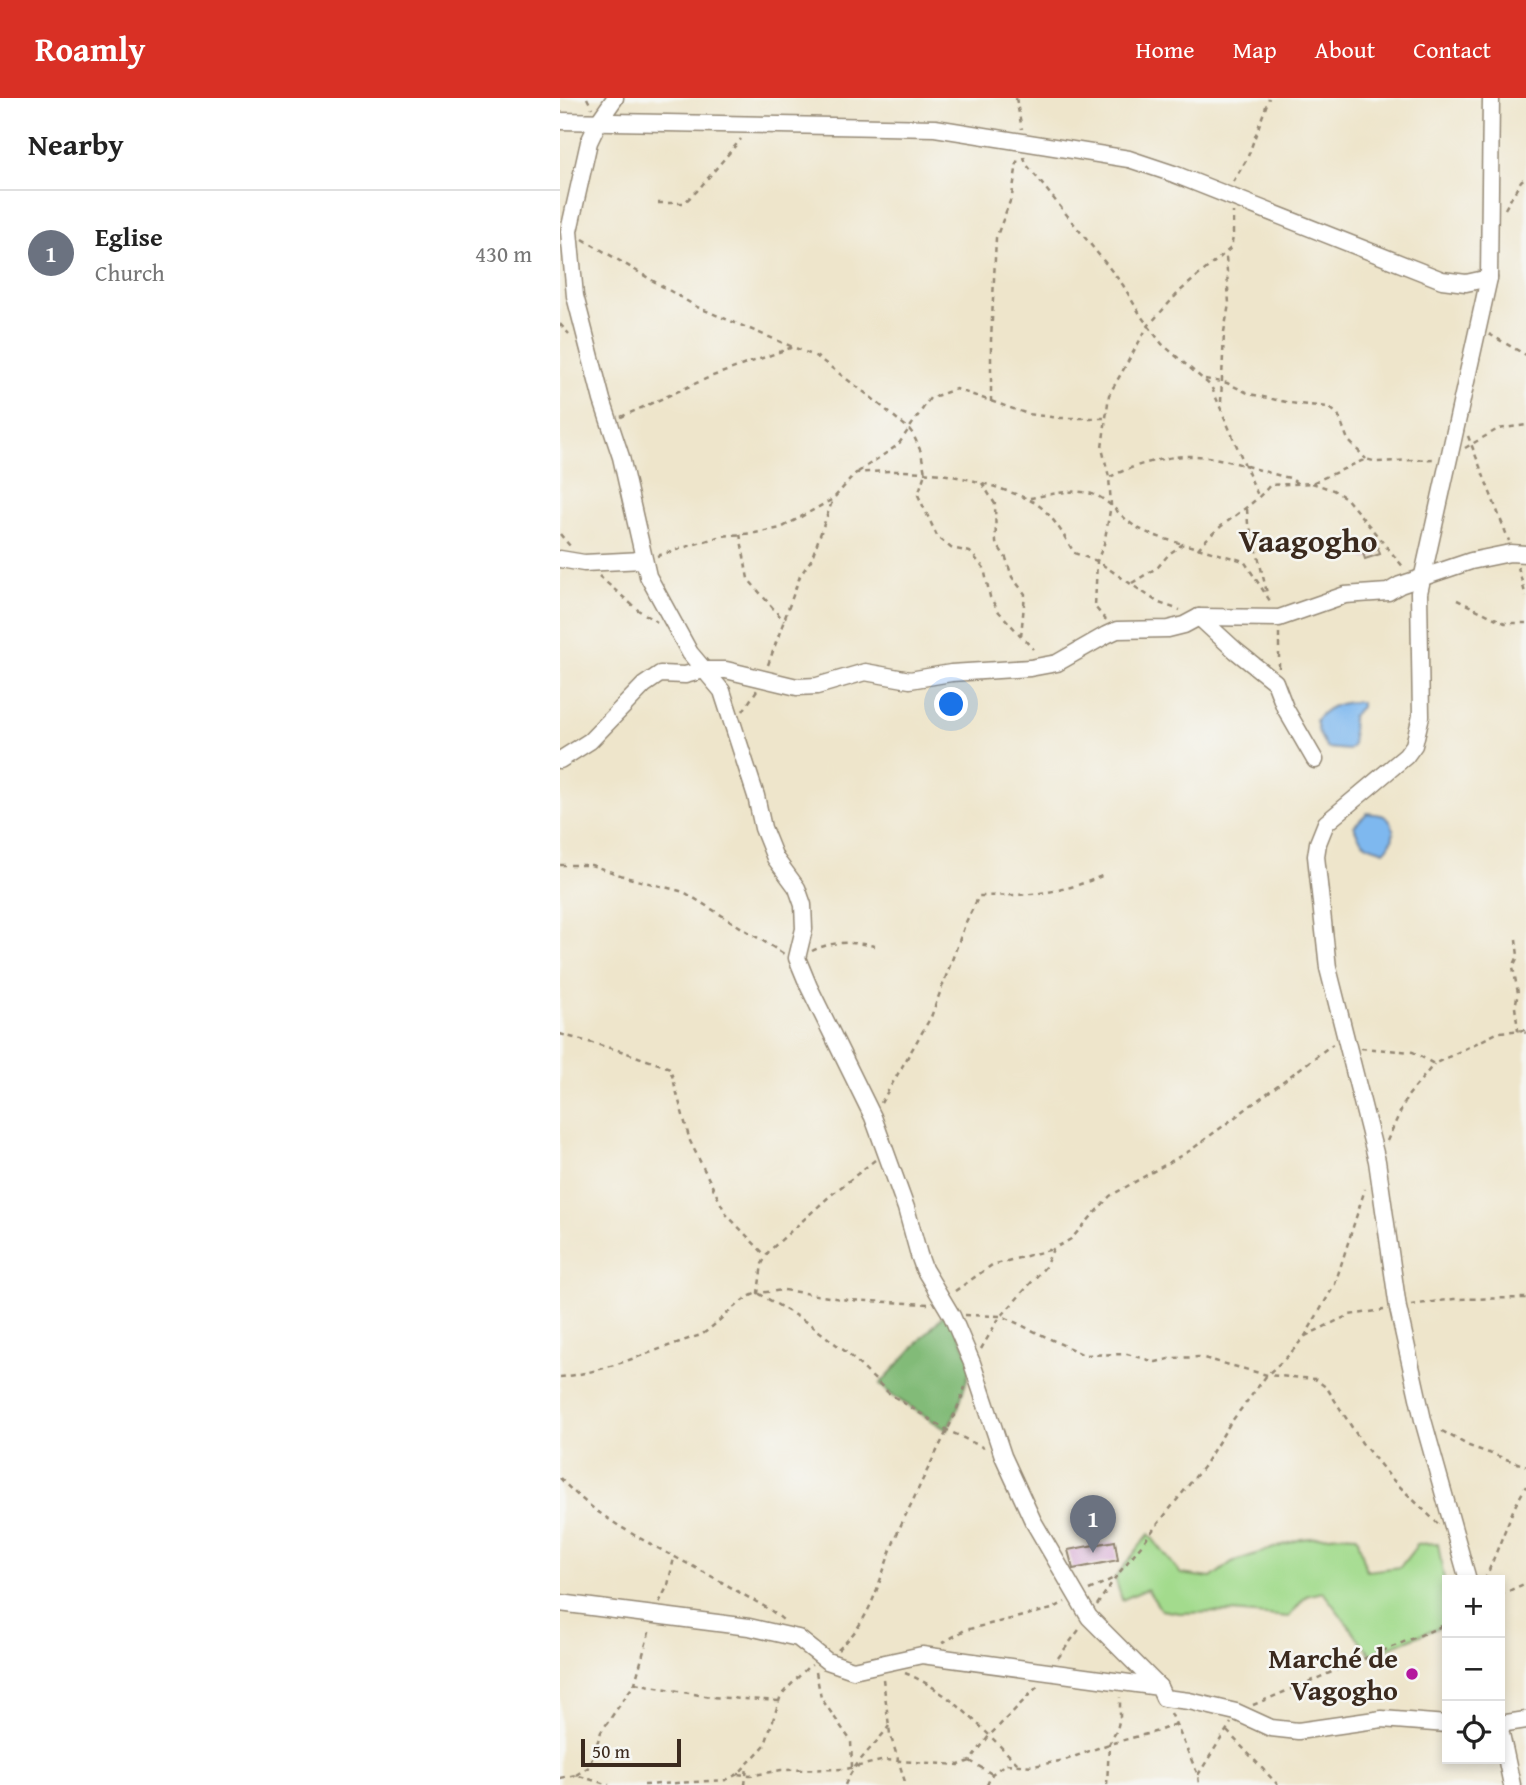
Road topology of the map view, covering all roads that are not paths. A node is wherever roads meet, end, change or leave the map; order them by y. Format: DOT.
graph roads {
  1 [pos="615,98"];
  2 [pos="1491,98"];
  3 [pos="560,121"];
  4 [pos="599,121"];
  5 [pos="569,231"];
  6 [pos="560,251"];
  7 [pos="1489,278"];
  8 [pos="1520,554"];
  9 [pos="560,559"];
  10 [pos="643,559"];
  11 [pos="1419,580"];
  12 [pos="1199,617"];
  13 [pos="704,670"];
  14 [pos="560,760"];
  15 [pos="1315,760"];
  16 [pos="1467,1575"];
  17 [pos="560,1604"];
  18 [pos="1162,1693"];
  19 [pos="1526,1720"];
  20 [pos="1505,1723"];
  21 [pos="1442,1724"];
  22 [pos="1505,1752"];
  23 [pos="1512,1785"];
  1 -- 4 [label="street"];
  2 -- 7 [label="street"];
  3 -- 4 [label="street"];
  4 -- 5 [label="street"];
  4 -- 7 [label="street"];
  5 -- 6 [label="street"];
  5 -- 10 [label="street"];
  7 -- 11 [label="street"];
  8 -- 11 [label="street"];
  9 -- 10 [label="street"];
  10 -- 13 [label="street"];
  11 -- 12 [label="street"];
  11 -- 16 [label="street"];
  12 -- 13 [label="street"];
  12 -- 15 [label="street"];
  13 -- 14 [label="street"];
  13 -- 18 [label="street"];
  17 -- 18 [label="street"];
  18 -- 21 [label="street"];
  19 -- 20 [label="street"];
  22 -- 23 [label="street"];
}
